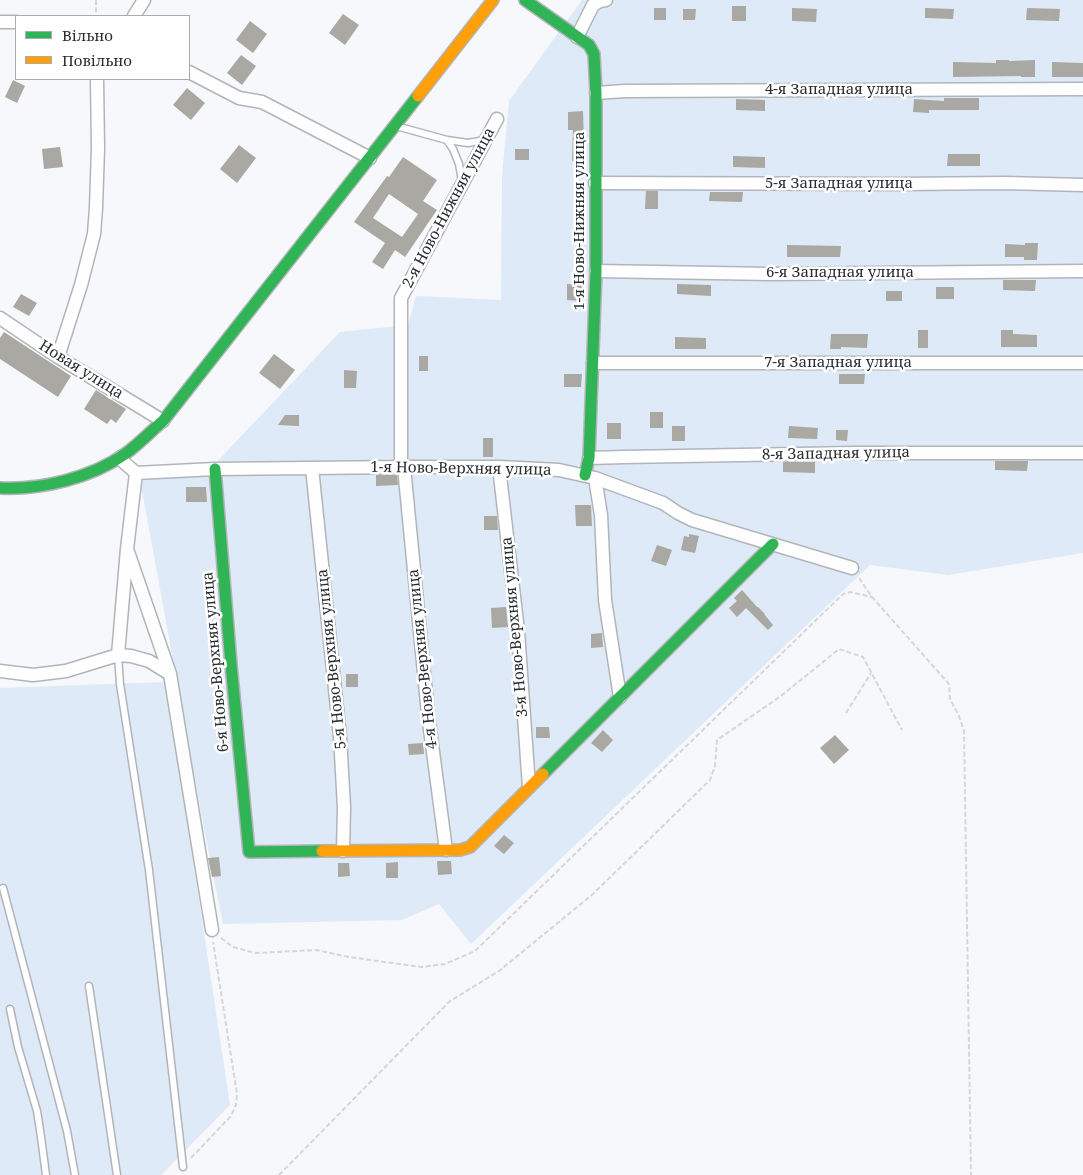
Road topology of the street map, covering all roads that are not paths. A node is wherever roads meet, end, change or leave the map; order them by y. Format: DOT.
graph roads {
  1 [pos="144,0"];
  2 [pos="493,0"];
  3 [pos="525,0"];
  4 [pos="606,0"];
  5 [pos="135,15"];
  6 [pos="0,22"];
  7 [pos="15,22"];
  8 [pos="577,37"];
  9 [pos="190,73"];
  10 [pos="97,80"];
  11 [pos="1083,89"];
  12 [pos="596,93"];
  13 [pos="497,119"];
  14 [pos="395,126"];
  15 [pos="447,140"];
  16 [pos="486,140"];
  17 [pos="370,158"];
  18 [pos="595,183"];
  19 [pos="462,184"];
  20 [pos="1083,185"];
  21 [pos="596,271"];
  22 [pos="1083,271"];
  23 [pos="401,298"];
  24 [pos="0,318"];
  25 [pos="58,357"];
  26 [pos="593,363"];
  27 [pos="1083,363"];
  28 [pos="163,421"];
  29 [pos="1083,453"];
  30 [pos="119,458"];
  31 [pos="590,458"];
  32 [pos="402,467"];
  33 [pos="499,467"];
  34 [pos="312,468"];
  35 [pos="215,469"];
  36 [pos="136,473"];
  37 [pos="590,476"];
  38 [pos="0,488"];
  39 [pos="773,544"];
  40 [pos="127,549"];
  41 [pos="852,568"];
  42 [pos="118,655"];
  43 [pos="0,671"];
  44 [pos="170,674"];
  45 [pos="620,698"];
  46 [pos="529,787"];
  47 [pos="446,850"];
  48 [pos="343,851"];
  49 [pos="3,888"];
  50 [pos="212,930"];
  51 [pos="89,986"];
  52 [pos="10,1009"];
  53 [pos="182,1167"];
  54 [pos="46,1175"];
  55 [pos="75,1175"];
  56 [pos="117,1175"];
  1 -- 5 [label="street"];
  2 -- 14 [label="street"];
  3 -- 8 [label="street, 1-я Ново-Нижняя улица"];
  4 -- 8 [label="street"];
  6 -- 7 [label="street"];
  8 -- 12 [label="street, 1-я Ново-Нижняя улица"];
  9 -- 17 [label="street"];
  10 -- 25 [label="street"];
  11 -- 12 [label="street, 4-я Западная улица"];
  12 -- 18 [label="street, 1-я Ново-Нижняя улица"];
  13 -- 16 [label="street, 2-я Ново-Нижняя улица"];
  14 -- 15 [label="lane"];
  14 -- 17 [label="street"];
  15 -- 16 [label="lane"];
  15 -- 19 [label="lane"];
  16 -- 19 [label="street, 2-я Ново-Нижняя улица"];
  17 -- 28 [label="street"];
  18 -- 20 [label="street, 5-я Западная улица"];
  18 -- 21 [label="street, 1-я Ново-Нижняя улица"];
  19 -- 23 [label="street, 2-я Ново-Нижняя улица"];
  21 -- 22 [label="street, 6-я Западная улица"];
  21 -- 26 [label="street, 1-я Ново-Нижняя улица"];
  23 -- 32 [label="street, 4-я Ново-Верхняя улица"];
  24 -- 25 [label="street, Новая улица"];
  25 -- 28 [label="street, Новая улица"];
  26 -- 27 [label="street, 7-я Западная улица"];
  26 -- 31 [label="street, 1-я Ново-Нижняя улица"];
  28 -- 30 [label="street"];
  29 -- 31 [label="street, 8-я Западная улица"];
  30 -- 36 [label="street"];
  30 -- 38 [label="street"];
  31 -- 37 [label="street, 1-я Ново-Нижняя улица"];
  32 -- 33 [label="street, 1-я Ново-Верхняя улица"];
  32 -- 34 [label="street, 1-я Ново-Верхняя улица"];
  32 -- 47 [label="street, 4-я Ново-Верхняя улица"];
  33 -- 37 [label="street, 1-я Ново-Верхняя улица"];
  33 -- 46 [label="street, 3-я Ново-Верхняя улица"];
  34 -- 35 [label="street, 1-я Ново-Верхняя улица"];
  34 -- 48 [label="street, 5-я Ново-Верхняя улица"];
  35 -- 36 [label="street, 1-я Ново-Верхняя улица"];
  35 -- 48 [label="street, 6-я Ново-Верхняя улица"];
  36 -- 40 [label="street"];
  37 -- 39 [label="street, 1-я Ново-Верхняя улица"];
  37 -- 45 [label="street"];
  39 -- 41 [label="street, 1-я Ново-Верхняя улица"];
  39 -- 45 [label="street"];
  40 -- 42 [label="street"];
  40 -- 44 [label="street"];
  42 -- 43 [label="street"];
  42 -- 44 [label="street"];
  42 -- 53 [label="lane"];
  44 -- 50 [label="street"];
  45 -- 46 [label="street"];
  46 -- 47 [label="street"];
  47 -- 48 [label="street"];
  49 -- 55 [label="lane"];
  51 -- 56 [label="lane"];
  52 -- 54 [label="lane"];
}
